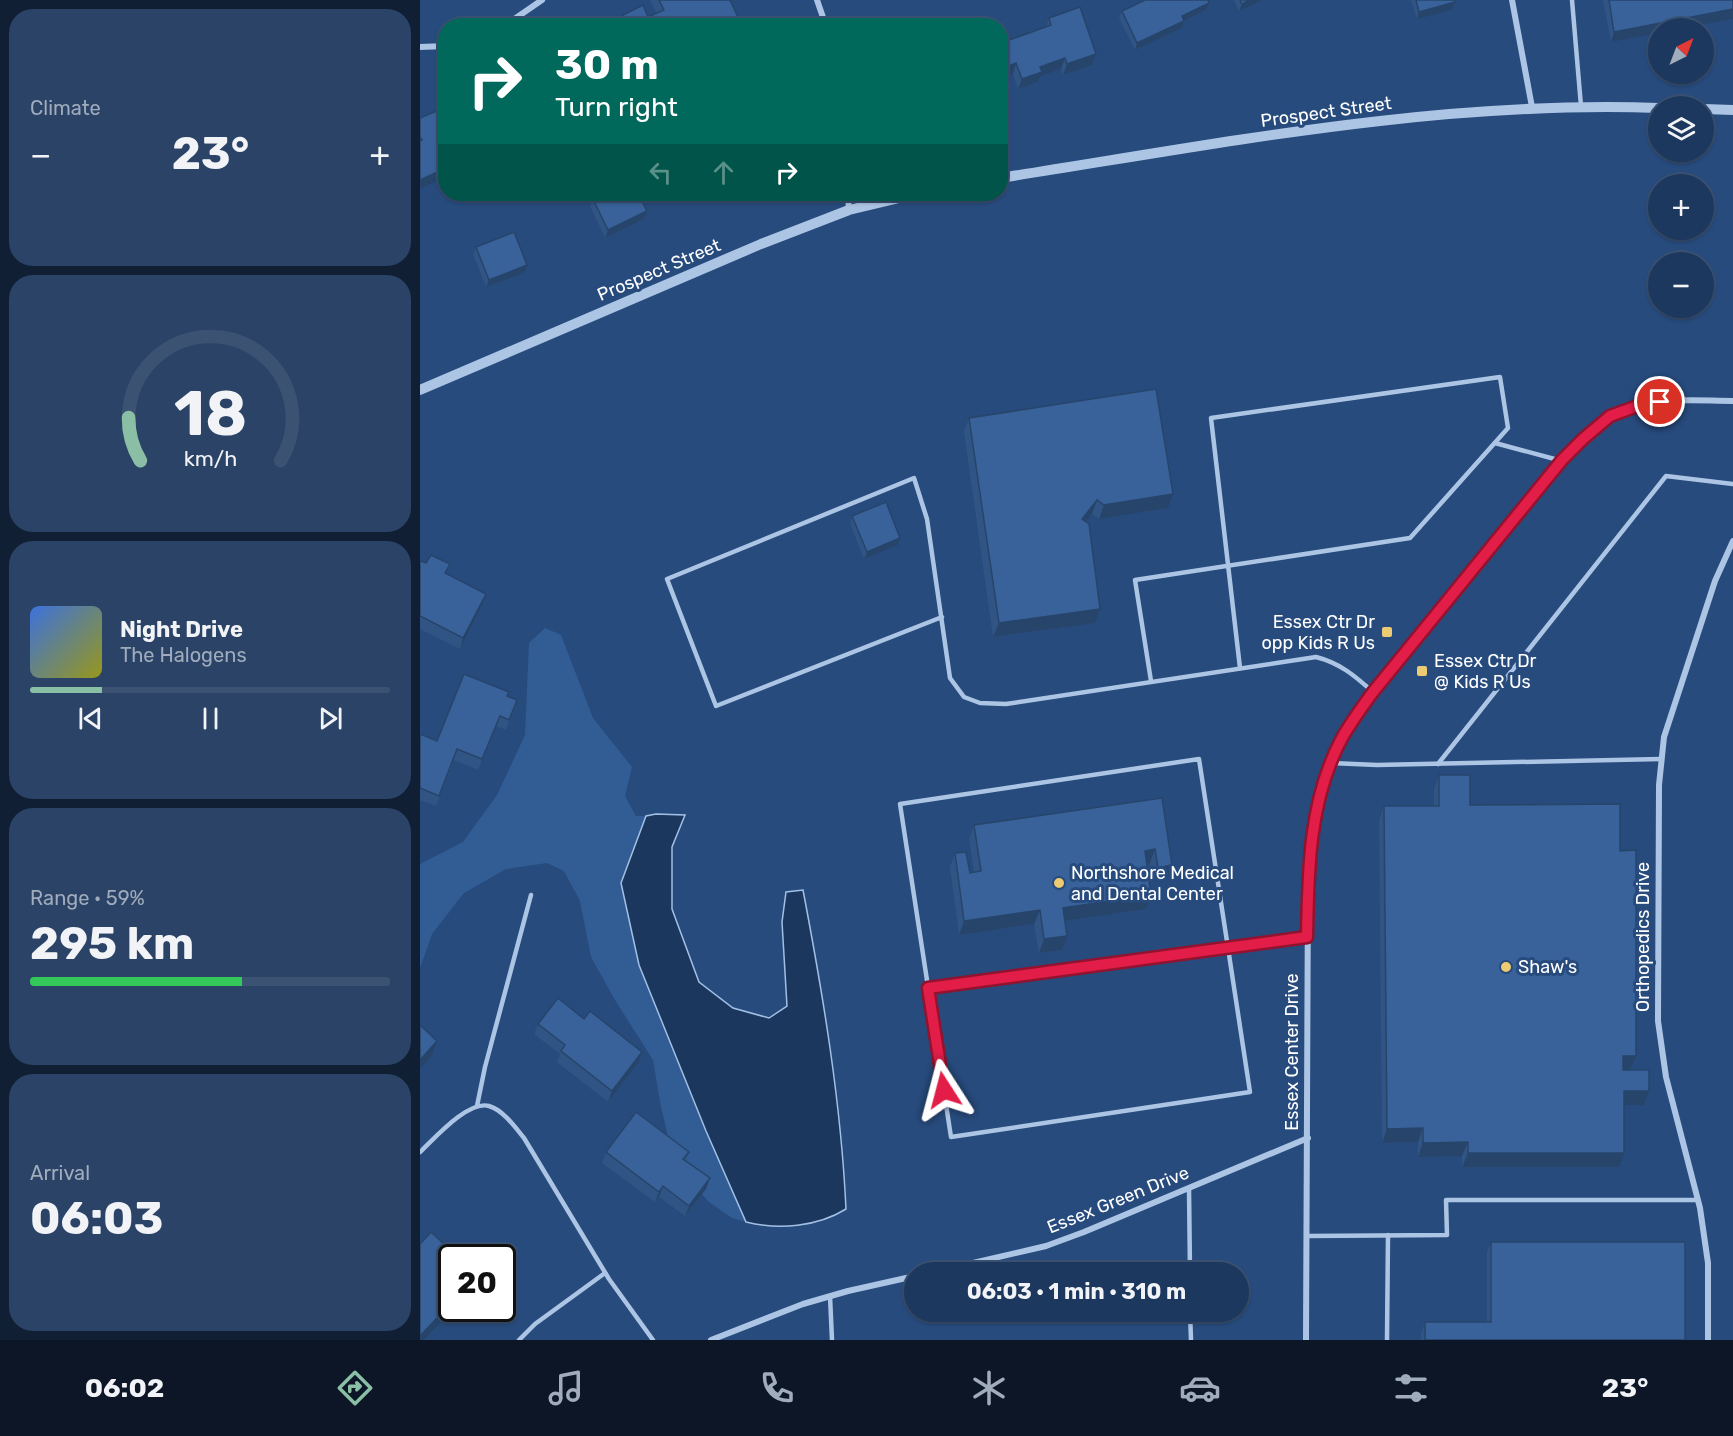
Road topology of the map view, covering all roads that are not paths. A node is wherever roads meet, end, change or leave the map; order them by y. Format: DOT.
graph roads {
  1 [pos="543,0"];
  2 [pos="817,0"];
  3 [pos="1512,0"];
  4 [pos="1572,0"];
  5 [pos="516,18"];
  6 [pos="823,18"];
  7 [pos="438,46"];
  8 [pos="420,47"];
  9 [pos="1581,106"];
  10 [pos="1532,107"];
  11 [pos="1648,108"];
  12 [pos="1714,109"];
  13 [pos="1733,110"];
  14 [pos="1008,177"];
  15 [pos="848,201"];
  16 [pos="887,201"];
  17 [pos="849,210"];
  18 [pos="420,390"];
  19 [pos="1733,401"];
  20 [pos="1495,443"];
  21 [pos="1562,460"];
  22 [pos="1733,484"];
  23 [pos="1733,541"];
  24 [pos="1228,567"];
  25 [pos="942,617"];
  26 [pos="1240,668"];
  27 [pos="1151,681"];
  28 [pos="1373,692"];
  29 [pos="1660,759"];
  30 [pos="1331,763"];
  31 [pos="1438,764"];
  32 [pos="531,894"];
  33 [pos="1307,937"];
  34 [pos="1228,948"];
  35 [pos="928,988"];
  36 [pos="477,1106"];
  37 [pos="1308,1138"];
  38 [pos="420,1152"];
  39 [pos="1189,1188"];
  40 [pos="1697,1200"];
  41 [pos="1388,1235"];
  42 [pos="1307,1236"];
  43 [pos="975,1262"];
  44 [pos="1190,1262"];
  45 [pos="605,1273"];
  46 [pos="904,1279"];
  47 [pos="830,1296"];
  48 [pos="1190,1322"];
  49 [pos="519,1340"];
  50 [pos="653,1340"];
  51 [pos="711,1340"];
  52 [pos="832,1340"];
  53 [pos="1191,1340"];
  54 [pos="1306,1340"];
  55 [pos="1387,1340"];
  56 [pos="1708,1340"];
  1 -- 5 [label="street"];
  2 -- 6 [label="street"];
  3 -- 10 [label="street"];
  4 -- 9 [label="lane"];
  7 -- 8 [label="street"];
  9 -- 10 [label="street, Prospect Street"];
  9 -- 11 [label="street, Prospect Street"];
  10 -- 14 [label="street, Prospect Street"];
  12 -- 13 [label="street"];
  15 -- 17 [label="street"];
  16 -- 17 [label="street, Prospect Street"];
  17 -- 18 [label="street, Prospect Street"];
  19 -- 21 [label="street, Essex Center Drive"];
  20 -- 21 [label="lane"];
  20 -- 24 [label="lane"];
  20 -- 24 [label="lane"];
  21 -- 28 [label="street, Essex Center Drive"];
  22 -- 31 [label="lane"];
  23 -- 29 [label="street, Orthopedics Drive"];
  24 -- 26 [label="lane"];
  24 -- 27 [label="lane"];
  25 -- 25 [label="lane"];
  25 -- 27 [label="lane"];
  26 -- 27 [label="lane"];
  26 -- 28 [label="lane"];
  28 -- 30 [label="street, Essex Center Drive"];
  29 -- 31 [label="lane"];
  29 -- 40 [label="street, Orthopedics Drive"];
  30 -- 31 [label="lane"];
  30 -- 33 [label="street, Essex Center Drive"];
  32 -- 36 [label="lane"];
  33 -- 34 [label="lane"];
  33 -- 37 [label="street, Essex Center Drive"];
  34 -- 35 [label="lane"];
  34 -- 35 [label="lane"];
  34 -- 35 [label="lane"];
  36 -- 38 [label="lane"];
  36 -- 45 [label="lane"];
  37 -- 39 [label="street, Essex Green Drive"];
  37 -- 42 [label="street, Essex Center Drive"];
  39 -- 43 [label="street, Essex Green Drive"];
  39 -- 44 [label="lane"];
  40 -- 41 [label="lane"];
  40 -- 56 [label="street, Orthopedics Drive"];
  41 -- 42 [label="lane"];
  41 -- 55 [label="lane"];
  42 -- 54 [label="street, Essex Center Drive"];
  45 -- 49 [label="lane"];
  45 -- 50 [label="lane"];
  46 -- 47 [label="street"];
  47 -- 51 [label="street"];
  47 -- 52 [label="lane"];
  48 -- 53 [label="lane"];
}
